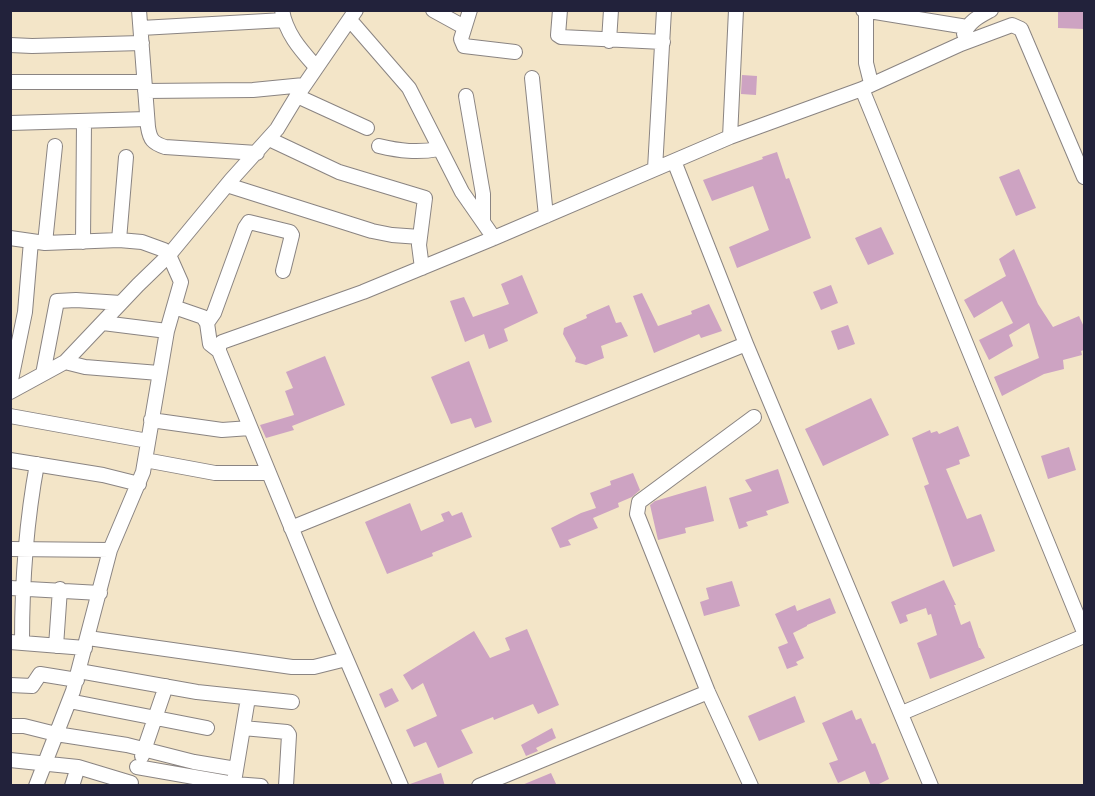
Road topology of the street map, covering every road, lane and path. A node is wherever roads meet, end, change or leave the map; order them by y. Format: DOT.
graph roads {
  1 [pos="139,10"];
  2 [pos="433,10"];
  3 [pos="470,10"];
  4 [pos="560,10"];
  5 [pos="610,10"];
  6 [pos="664,10"];
  7 [pos="736,10"];
  8 [pos="991,10"];
  9 [pos="865,11"];
  10 [pos="901,13"];
  11 [pos="353,15"];
  12 [pos="283,16"];
  13 [pos="464,27"];
  14 [pos="967,27"];
  15 [pos="141,28"];
  16 [pos="609,41"];
  17 [pos="663,42"];
  18 [pos="142,43"];
  19 [pos="961,44"];
  20 [pos="10,45"];
  21 [pos="515,52"];
  22 [pos="316,68"];
  23 [pos="532,78"];
  24 [pos="10,82"];
  25 [pos="145,86"];
  26 [pos="867,86"];
  27 [pos="301,91"];
  28 [pos="466,96"];
  29 [pos="147,119"];
  30 [pos="84,122"];
  31 [pos="10,123"];
  32 [pos="367,128"];
  33 [pos="730,137"];
  34 [pos="269,139"];
  35 [pos="55,146"];
  36 [pos="378,146"];
  37 [pos="439,149"];
  38 [pos="256,153"];
  39 [pos="126,157"];
  40 [pos="674,161"];
  41 [pos="655,169"];
  42 [pos="1084,177"];
  43 [pos="227,184"];
  44 [pos="546,216"];
  45 [pos="483,220"];
  46 [pos="420,237"];
  47 [pos="10,238"];
  48 [pos="494,238"];
  49 [pos="119,240"];
  50 [pos="38,242"];
  51 [pos="82,242"];
  52 [pos="170,255"];
  53 [pos="422,268"];
  54 [pos="284,271"];
  55 [pos="121,303"];
  56 [pos="174,307"];
  57 [pos="103,323"];
  58 [pos="207,323"];
  59 [pos="167,331"];
  60 [pos="746,344"];
  61 [pos="219,351"];
  62 [pos="65,362"];
  63 [pos="159,373"];
  64 [pos="43,374"];
  65 [pos="10,385"];
  66 [pos="10,392"];
  67 [pos="10,416"];
  68 [pos="754,417"];
  69 [pos="151,420"];
  70 [pos="250,428"];
  71 [pos="148,441"];
  72 [pos="10,460"];
  73 [pos="145,460"];
  74 [pos="37,465"];
  75 [pos="268,473"];
  76 [pos="138,484"];
  77 [pos="291,528"];
  78 [pos="10,549"];
  79 [pos="26,550"];
  80 [pos="110,550"];
  81 [pos="16,588"];
  82 [pos="60,589"];
  83 [pos="100,593"];
  84 [pos="1084,634"];
  85 [pos="16,642"];
  86 [pos="87,643"];
  87 [pos="56,646"];
  88 [pos="346,659"];
  89 [pos="78,675"];
  90 [pos="10,685"];
  91 [pos="166,686"];
  92 [pos="708,692"];
  93 [pos="248,698"];
  94 [pos="69,701"];
  95 [pos="292,702"];
  96 [pos="902,713"];
  97 [pos="156,718"];
  98 [pos="10,726"];
  99 [pos="207,728"];
  100 [pos="243,728"];
  101 [pos="56,734"];
  102 [pos="145,749"];
  103 [pos="10,760"];
  104 [pos="44,764"];
  105 [pos="78,767"];
  106 [pos="137,767"];
  107 [pos="236,769"];
  108 [pos="130,784"];
  109 [pos="234,784"];
  110 [pos="396,785"];
  111 [pos="36,786"];
  112 [pos="72,786"];
  113 [pos="261,786"];
  114 [pos="286,786"];
  115 [pos="479,786"];
  116 [pos="751,786"];
  117 [pos="931,786"];
  1 -- 15 [label="street"];
  2 -- 13 [label="street"];
  3 -- 13 [label="street"];
  4 -- 16 [label="street"];
  5 -- 16 [label="street"];
  6 -- 17 [label="street"];
  7 -- 33 [label="street"];
  8 -- 14 [label="street"];
  9 -- 10 [label="street"];
  9 -- 26 [label="street"];
  10 -- 14 [label="street"];
  11 -- 22 [label="street"];
  11 -- 37 [label="street"];
  12 -- 15 [label="street"];
  12 -- 22 [label="street"];
  13 -- 21 [label="street"];
  14 -- 19 [label="street"];
  15 -- 18 [label="street"];
  16 -- 17 [label="street"];
  17 -- 41 [label="street"];
  18 -- 20 [label="street"];
  18 -- 25 [label="street"];
  19 -- 26 [label="street"];
  19 -- 42 [label="street"];
  22 -- 27 [label="street"];
  23 -- 44 [label="street"];
  24 -- 25 [label="street"];
  25 -- 27 [label="street"];
  25 -- 29 [label="street"];
  26 -- 33 [label="street"];
  26 -- 84 [label="street"];
  27 -- 32 [label="street"];
  27 -- 34 [label="street"];
  28 -- 45 [label="street"];
  29 -- 30 [label="street"];
  29 -- 38 [label="street"];
  30 -- 31 [label="street"];
  30 -- 51 [label="street"];
  33 -- 40 [label="street"];
  34 -- 38 [label="street"];
  34 -- 46 [label="street"];
  35 -- 50 [label="street"];
  36 -- 37 [label="street"];
  37 -- 45 [label="street"];
  38 -- 43 [label="street"];
  39 -- 49 [label="street"];
  40 -- 41 [label="street"];
  40 -- 60 [label="street"];
  41 -- 44 [label="street"];
  43 -- 46 [label="street"];
  43 -- 52 [label="street"];
  44 -- 48 [label="street"];
  45 -- 48 [label="street"];
  46 -- 53 [label="street"];
  47 -- 50 [label="street"];
  48 -- 53 [label="street"];
  49 -- 51 [label="street"];
  49 -- 52 [label="street"];
  50 -- 51 [label="street"];
  50 -- 65 [label="street"];
  52 -- 55 [label="street"];
  52 -- 56 [label="street"];
  53 -- 61 [label="street"];
  54 -- 58 [label="street"];
  55 -- 57 [label="street"];
  55 -- 64 [label="street"];
  56 -- 58 [label="street"];
  56 -- 59 [label="street"];
  57 -- 59 [label="street"];
  57 -- 62 [label="street"];
  58 -- 61 [label="street"];
  59 -- 63 [label="street"];
  60 -- 77 [label="street"];
  60 -- 96 [label="street"];
  61 -- 70 [label="street"];
  62 -- 63 [label="street"];
  62 -- 64 [label="street"];
  63 -- 69 [label="street"];
  64 -- 66 [label="street"];
  67 -- 71 [label="street"];
  68 -- 92 [label="street"];
  69 -- 70 [label="street"];
  69 -- 71 [label="street"];
  70 -- 75 [label="street"];
  71 -- 73 [label="street"];
  72 -- 74 [label="street"];
  73 -- 75 [label="street"];
  73 -- 76 [label="street"];
  74 -- 76 [label="street"];
  74 -- 79 [label="street"];
  75 -- 77 [label="street"];
  76 -- 80 [label="street"];
  77 -- 88 [label="street"];
  78 -- 79 [label="street"];
  79 -- 80 [label="street"];
  79 -- 81 [label="street"];
  80 -- 83 [label="street"];
  81 -- 82 [label="street"];
  81 -- 85 [label="street"];
  82 -- 83 [label="street"];
  82 -- 87 [label="street"];
  83 -- 86 [label="street"];
  84 -- 96 [label="street"];
  85 -- 87 [label="street"];
  86 -- 87 [label="street"];
  86 -- 88 [label="street"];
  86 -- 89 [label="street"];
  88 -- 110 [label="street"];
  89 -- 90 [label="street"];
  89 -- 91 [label="street"];
  89 -- 94 [label="street"];
  91 -- 93 [label="street"];
  91 -- 97 [label="street"];
  92 -- 115 [label="street"];
  92 -- 116 [label="street"];
  93 -- 95 [label="street"];
  93 -- 100 [label="street"];
  94 -- 97 [label="street"];
  94 -- 101 [label="street"];
  96 -- 117 [label="street"];
  97 -- 99 [label="street"];
  97 -- 102 [label="street"];
  98 -- 101 [label="street"];
  100 -- 107 [label="street"];
  100 -- 114 [label="street"];
  101 -- 102 [label="street"];
  101 -- 104 [label="street"];
  102 -- 106 [label="street"];
  102 -- 107 [label="street"];
  103 -- 104 [label="street"];
  104 -- 105 [label="street"];
  104 -- 111 [label="street"];
  105 -- 108 [label="street"];
  105 -- 112 [label="street"];
  106 -- 108 [label="street"];
  106 -- 109 [label="street"];
  107 -- 109 [label="street"];
  109 -- 113 [label="street"];
}
